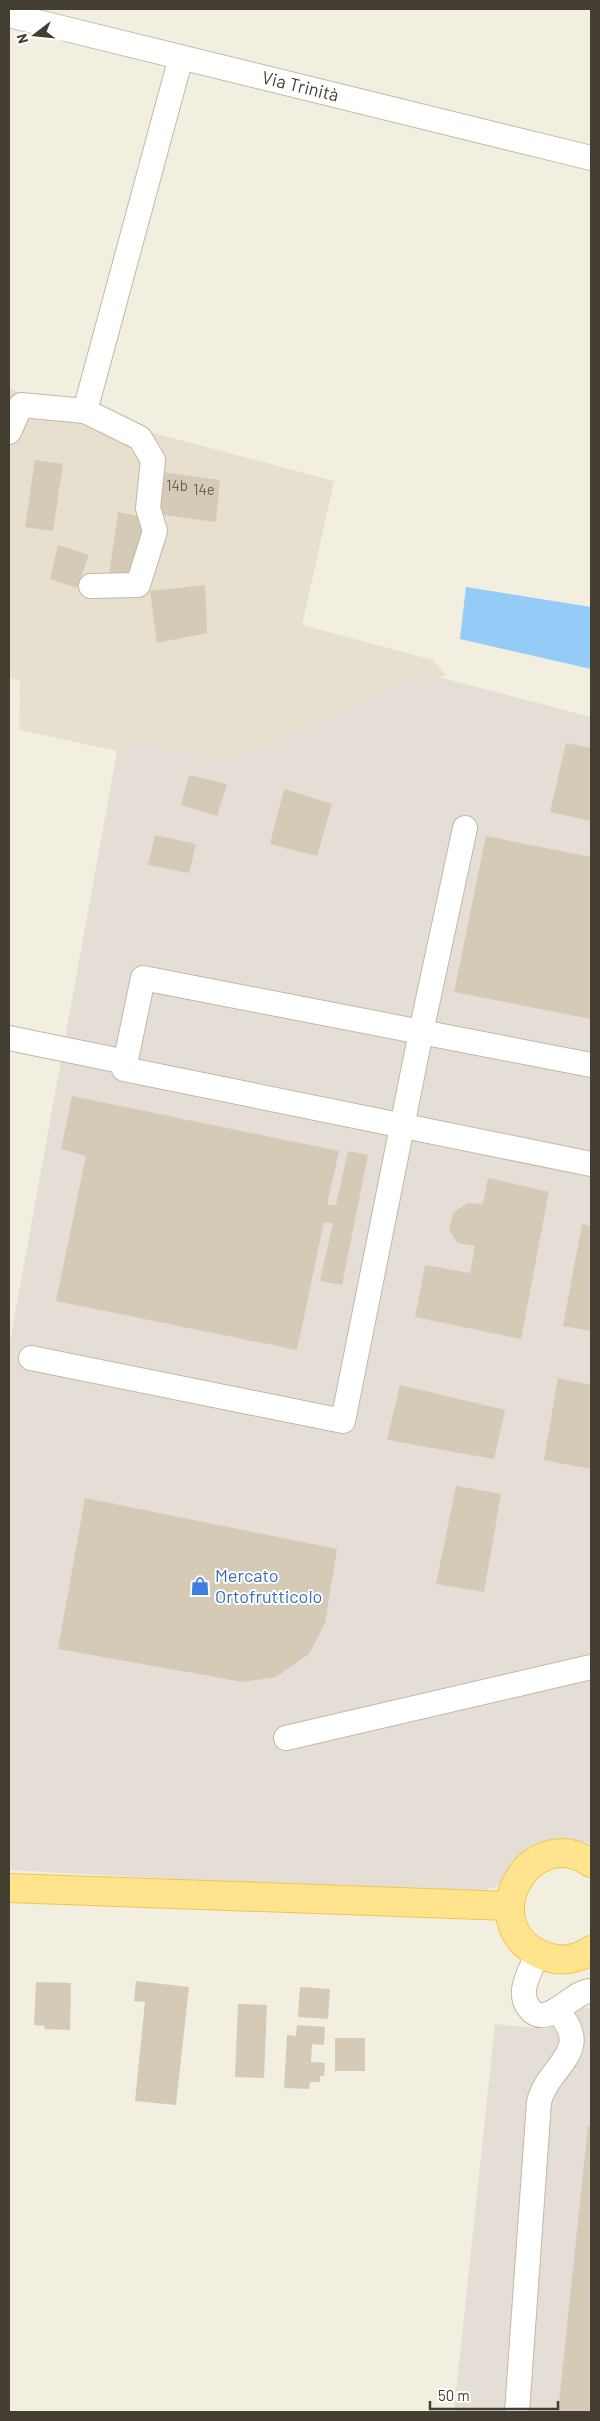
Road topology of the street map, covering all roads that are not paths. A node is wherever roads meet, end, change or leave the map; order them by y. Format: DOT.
graph roads {
  1 [pos="9,15"];
  2 [pos="181,57"];
  3 [pos="591,158"];
  4 [pos="15,401"];
  5 [pos="85,411"];
  6 [pos="9,432"];
  7 [pos="92,586"];
  8 [pos="465,828"];
  9 [pos="421,1032"];
  10 [pos="9,1038"];
  11 [pos="126,1062"];
  12 [pos="591,1065"];
  13 [pos="402,1126"];
  14 [pos="591,1164"];
  15 [pos="31,1358"];
  16 [pos="591,1667"];
  17 [pos="286,1738"];
  18 [pos="591,1863"];
  19 [pos="9,1888"];
  20 [pos="510,1906"];
  21 [pos="591,1950"];
  22 [pos="538,1953"];
  23 [pos="591,1991"];
  24 [pos="556,2010"];
  25 [pos="517,2412"];
  1 -- 2 [label="street, Via Trinità"];
  2 -- 3 [label="street, Via Trinità"];
  2 -- 5 [label="street"];
  4 -- 5 [label="street"];
  4 -- 6 [label="street"];
  5 -- 7 [label="street"];
  8 -- 9 [label="street"];
  9 -- 11 [label="street"];
  9 -- 12 [label="street"];
  9 -- 13 [label="street"];
  10 -- 11 [label="street"];
  11 -- 13 [label="street"];
  13 -- 14 [label="street"];
  13 -- 15 [label="street"];
  16 -- 17 [label="street"];
  18 -- 20 [label="main road"];
  19 -- 20 [label="main road"];
  20 -- 22 [label="main road"];
  21 -- 22 [label="main road"];
  22 -- 24 [label="street"];
  23 -- 24 [label="street"];
  24 -- 25 [label="street"];
}
